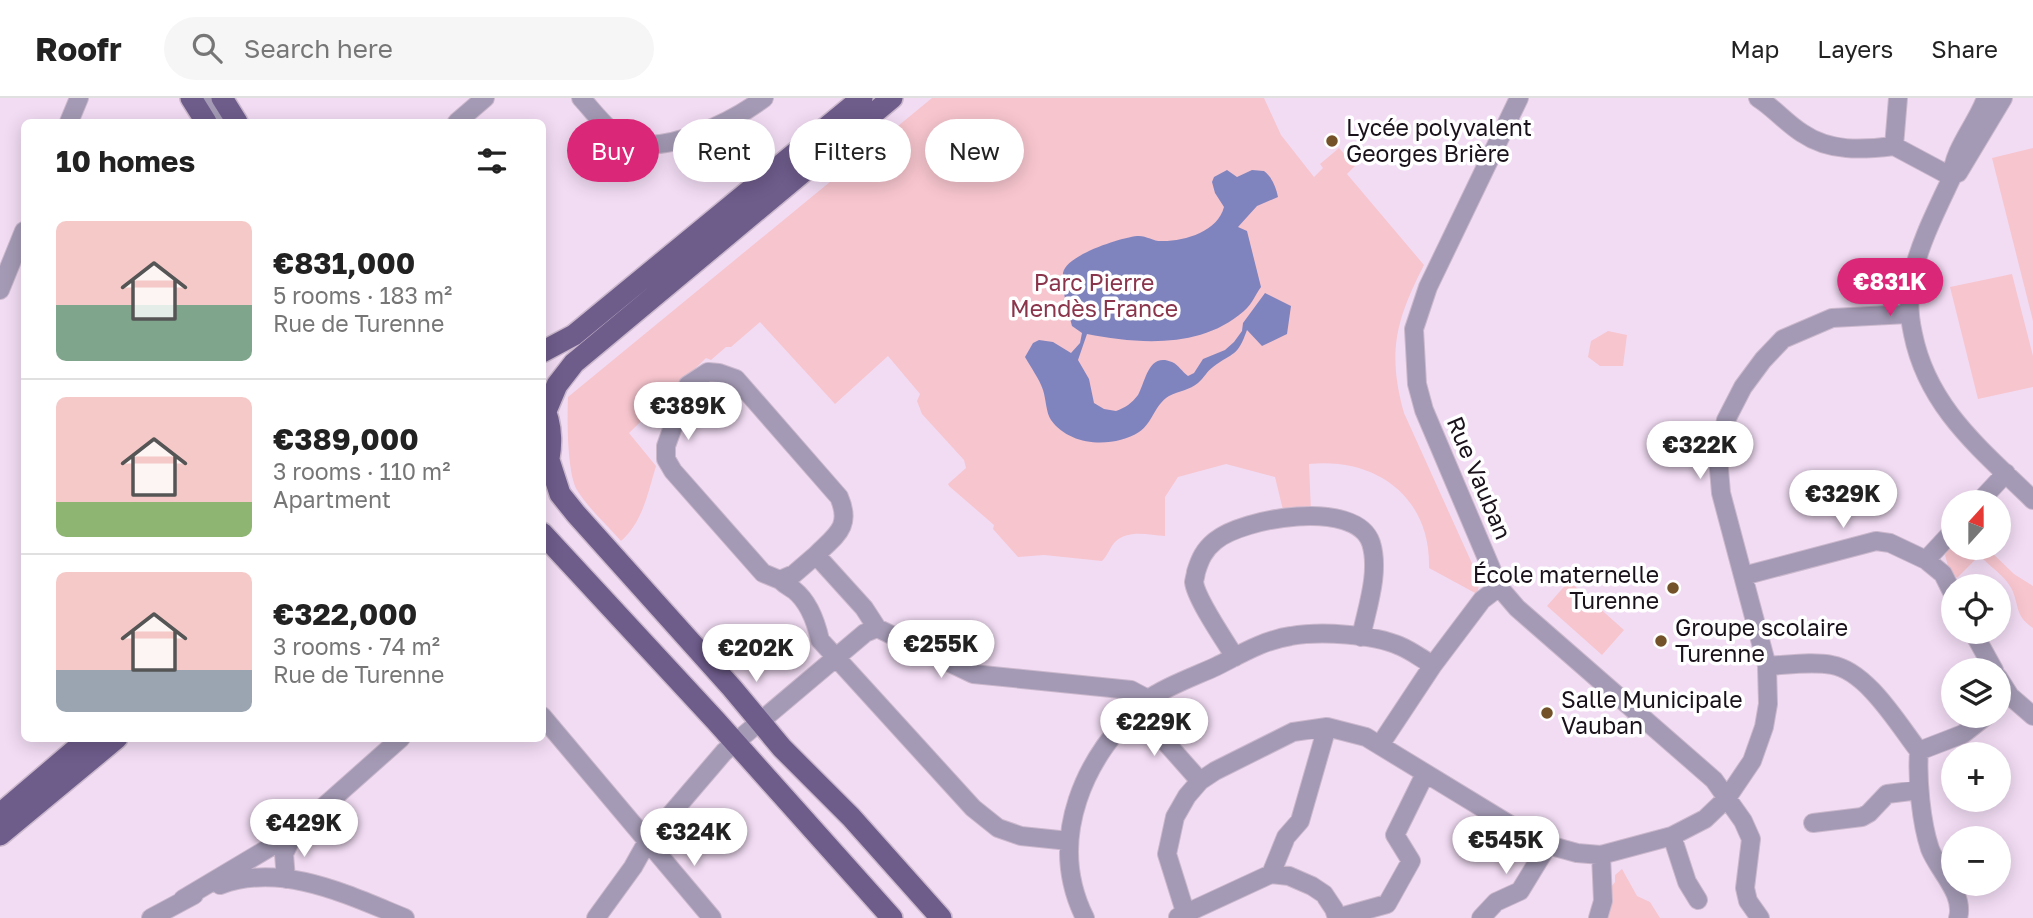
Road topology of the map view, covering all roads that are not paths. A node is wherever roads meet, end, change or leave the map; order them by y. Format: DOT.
graph roads {
  1 [pos="79,98"];
  2 [pos="191,98"];
  3 [pos="211,98"];
  4 [pos="222,98"];
  5 [pos="485,98"];
  6 [pos="581,98"];
  7 [pos="764,98"];
  8 [pos="863,98"];
  9 [pos="892,98"];
  10 [pos="1519,98"];
  11 [pos="1758,98"];
  12 [pos="1898,98"];
  13 [pos="1986,98"];
  14 [pos="2003,98"];
  15 [pos="70,119"];
  16 [pos="204,119"];
  17 [pos="224,119"];
  18 [pos="235,119"];
  19 [pos="460,119"];
  20 [pos="1894,146"];
  21 [pos="1952,177"];
  22 [pos="21,238"];
  23 [pos="0,290"];
  24 [pos="1908,314"];
  25 [pos="546,350"];
  26 [pos="546,404"];
  27 [pos="546,415"];
  28 [pos="546,468"];
  29 [pos="2006,473"];
  30 [pos="1990,490"];
  31 [pos="2033,500"];
  32 [pos="546,537"];
  33 [pos="1941,544"];
  34 [pos="817,555"];
  35 [pos="1926,560"];
  36 [pos="1942,574"];
  37 [pos="1743,576"];
  38 [pos="780,580"];
  39 [pos="1499,587"];
  40 [pos="877,628"];
  41 [pos="1362,637"];
  42 [pos="838,657"];
  43 [pos="1235,657"];
  44 [pos="1433,665"];
  45 [pos="1767,666"];
  46 [pos="1143,704"];
  47 [pos="2011,705"];
  48 [pos="2033,716"];
  49 [pos="546,721"];
  50 [pos="761,722"];
  51 [pos="1326,727"];
  52 [pos="1971,728"];
  53 [pos="84,742"];
  54 [pos="112,742"];
  55 [pos="396,742"];
  56 [pos="736,744"];
  57 [pos="1380,745"];
  58 [pos="1919,751"];
  59 [pos="1425,774"];
  60 [pos="1200,781"];
  61 [pos="1919,790"];
  62 [pos="1727,797"];
  63 [pos="0,814"];
  64 [pos="1813,823"];
  65 [pos="294,833"];
  66 [pos="0,835"];
  67 [pos="1672,836"];
  68 [pos="1069,841"];
  69 [pos="647,842"];
  70 [pos="1548,845"];
  71 [pos="267,849"];
  72 [pos="1601,855"];
  73 [pos="1271,874"];
  74 [pos="258,877"];
  75 [pos="286,879"];
  76 [pos="183,899"];
  77 [pos="1698,900"];
  78 [pos="1754,916"];
  79 [pos="1183,917"];
  80 [pos="151,918"];
  81 [pos="405,918"];
  82 [pos="596,918"];
  83 [pos="712,918"];
  84 [pos="892,918"];
  85 [pos="941,918"];
  86 [pos="1085,918"];
  87 [pos="1337,918"];
  88 [pos="1480,918"];
  89 [pos="1598,918"];
  90 [pos="1958,918"];
  1 -- 15 [label="street"];
  2 -- 16 [label="main road"];
  3 -- 17 [label="street"];
  4 -- 18 [label="main road"];
  5 -- 19 [label="street"];
  6 -- 7 [label="street"];
  8 -- 25 [label="main road"];
  9 -- 26 [label="main road"];
  10 -- 39 [label="street, Rue Vauban"];
  11 -- 20 [label="street"];
  12 -- 20 [label="street"];
  13 -- 21 [label="street"];
  14 -- 21 [label="street"];
  20 -- 21 [label="street"];
  21 -- 24 [label="street"];
  22 -- 23 [label="street"];
  24 -- 29 [label="street"];
  24 -- 37 [label="street"];
  27 -- 28 [label="main road"];
  28 -- 50 [label="main road"];
  29 -- 30 [label="street"];
  29 -- 31 [label="street"];
  32 -- 56 [label="main road"];
  33 -- 35 [label="street"];
  34 -- 38 [label="street"];
  34 -- 38 [label="street"];
  34 -- 40 [label="street"];
  35 -- 36 [label="street"];
  35 -- 37 [label="street"];
  37 -- 45 [label="street"];
  38 -- 42 [label="street"];
  39 -- 44 [label="street"];
  39 -- 62 [label="street, Rue Vauban"];
  40 -- 42 [label="street"];
  40 -- 46 [label="street"];
  41 -- 43 [label="street"];
  41 -- 43 [label="street"];
  41 -- 44 [label="street"];
  42 -- 50 [label="street"];
  42 -- 68 [label="street"];
  43 -- 46 [label="street"];
  44 -- 57 [label="street"];
  45 -- 58 [label="street"];
  45 -- 62 [label="street"];
  46 -- 60 [label="street"];
  46 -- 68 [label="street"];
  47 -- 48 [label="street"];
  49 -- 69 [label="street"];
  50 -- 56 [label="street"];
  50 -- 85 [label="main road"];
  51 -- 57 [label="street"];
  51 -- 60 [label="street"];
  51 -- 73 [label="street"];
  52 -- 58 [label="street"];
  53 -- 63 [label="main road"];
  54 -- 66 [label="main road"];
  55 -- 65 [label="street"];
  56 -- 69 [label="street"];
  56 -- 84 [label="main road"];
  57 -- 59 [label="street"];
  58 -- 61 [label="street"];
  59 -- 70 [label="street"];
  59 -- 87 [label="street"];
  60 -- 79 [label="street"];
  61 -- 64 [label="street"];
  61 -- 90 [label="street"];
  62 -- 67 [label="street"];
  62 -- 78 [label="street, Rue Vauban"];
  65 -- 71 [label="street"];
  65 -- 75 [label="street"];
  67 -- 72 [label="street"];
  67 -- 77 [label="street"];
  68 -- 86 [label="street"];
  69 -- 82 [label="street"];
  69 -- 83 [label="street"];
  70 -- 72 [label="street"];
  70 -- 88 [label="street"];
  71 -- 74 [label="street"];
  71 -- 76 [label="street"];
  72 -- 89 [label="street"];
  73 -- 79 [label="street"];
  73 -- 87 [label="street"];
  74 -- 75 [label="street"];
  74 -- 76 [label="street"];
  75 -- 81 [label="street"];
  76 -- 80 [label="street"];
}
